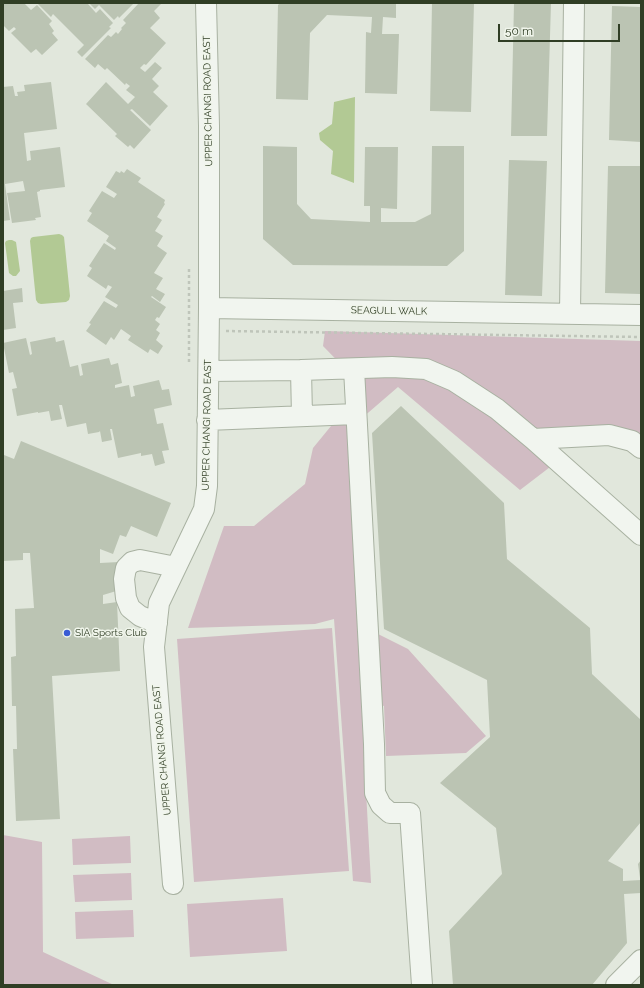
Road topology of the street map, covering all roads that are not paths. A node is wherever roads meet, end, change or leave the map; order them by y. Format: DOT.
graph roads {
  1 [pos="206,3"];
  2 [pos="574,3"];
  3 [pos="209,308"];
  4 [pos="570,313"];
  5 [pos="641,315"];
  6 [pos="354,369"];
  7 [pos="301,370"];
  8 [pos="209,371"];
  9 [pos="356,414"];
  10 [pos="302,416"];
  11 [pos="207,420"];
  12 [pos="533,440"];
  13 [pos="641,448"];
  14 [pos="641,535"];
  15 [pos="176,567"];
  16 [pos="157,623"];
  17 [pos="173,884"];
  18 [pos="641,960"];
  19 [pos="422,985"];
  20 [pos="616,985"];
  1 -- 3 [label="street, UPPER CHANGI ROAD EAST"];
  2 -- 4 [label="street"];
  3 -- 4 [label="street, SEAGULL WALK"];
  3 -- 8 [label="street, UPPER CHANGI ROAD EAST"];
  4 -- 5 [label="street, SEAGULL WALK"];
  6 -- 7 [label="street"];
  6 -- 9 [label="street"];
  6 -- 12 [label="street"];
  7 -- 8 [label="street"];
  7 -- 10 [label="street"];
  8 -- 11 [label="street, UPPER CHANGI ROAD EAST"];
  9 -- 10 [label="street"];
  9 -- 19 [label="street"];
  10 -- 11 [label="street"];
  11 -- 15 [label="street, UPPER CHANGI ROAD EAST"];
  12 -- 13 [label="street"];
  12 -- 14 [label="street"];
  15 -- 16 [label="street, UPPER CHANGI ROAD EAST"];
  15 -- 16 [label="street"];
  16 -- 17 [label="street, UPPER CHANGI ROAD EAST"];
  18 -- 20 [label="street"];
}
